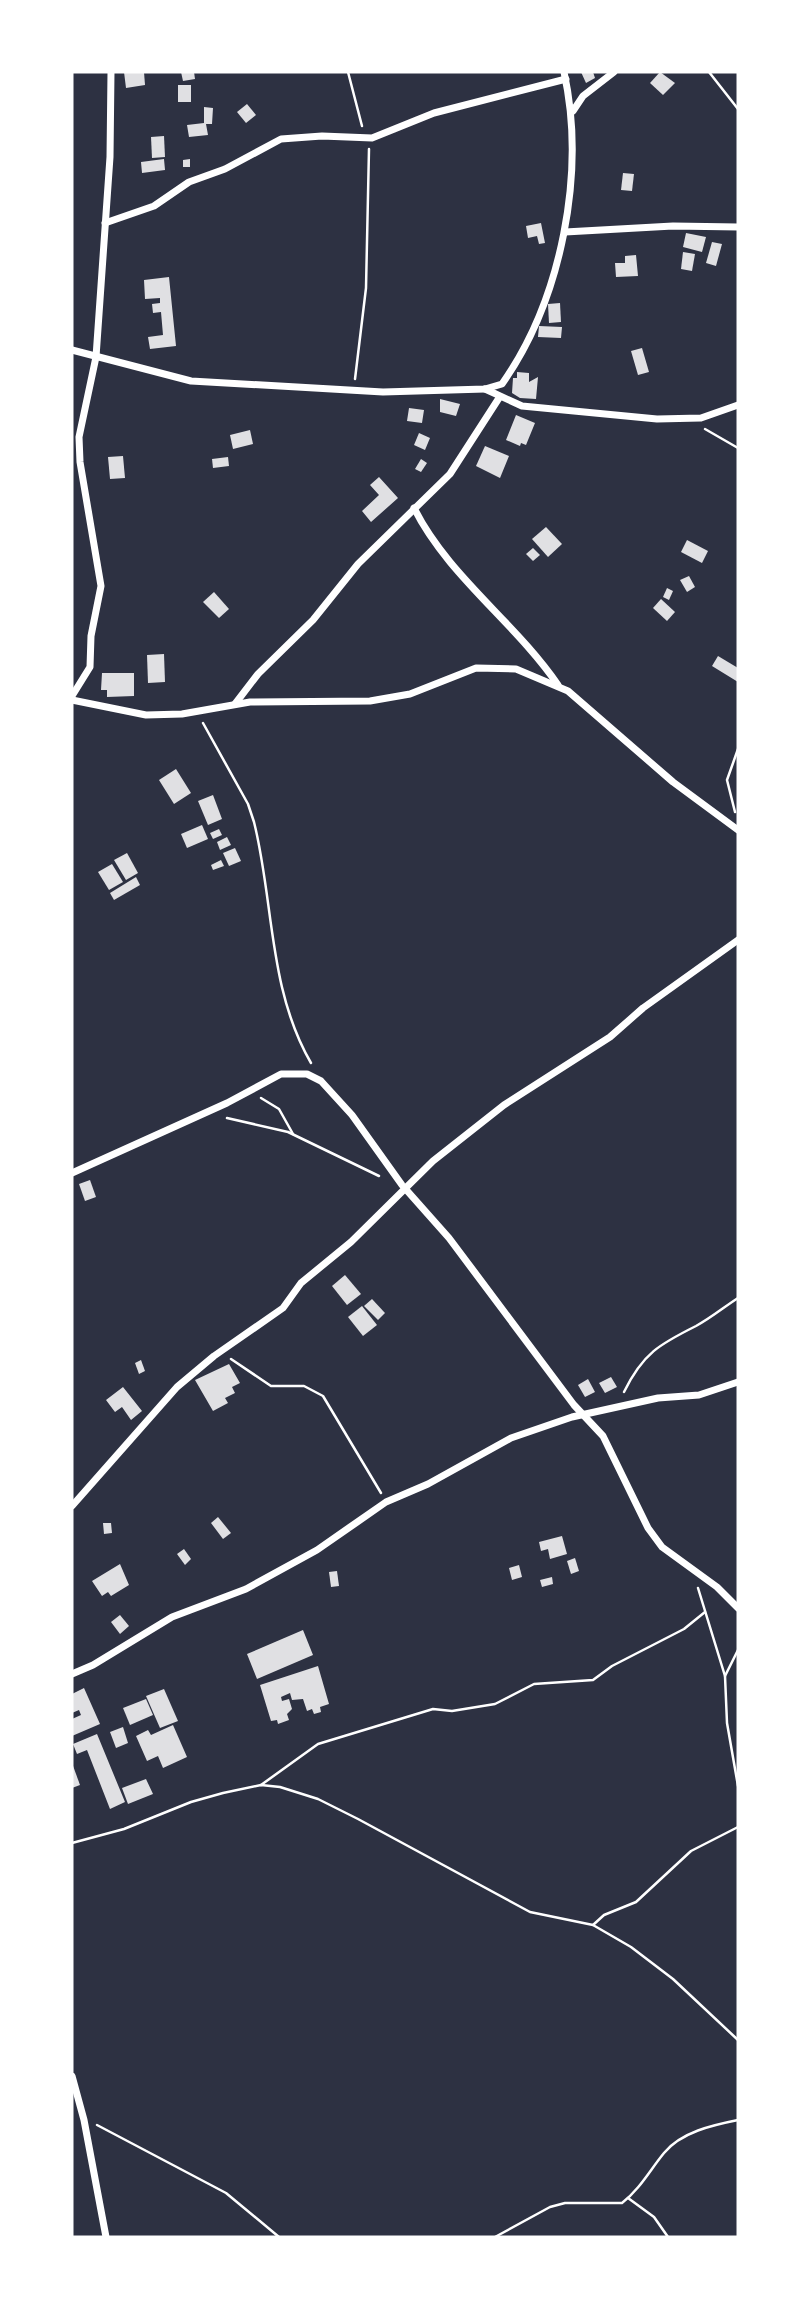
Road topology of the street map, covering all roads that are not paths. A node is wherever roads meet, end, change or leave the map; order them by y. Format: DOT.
graph roads {
  1 [pos="111,72"];
  2 [pos="614,72"];
  3 [pos="565,75"];
  4 [pos="573,112"];
  5 [pos="105,223"];
  6 [pos="738,227"];
  7 [pos="565,232"];
  8 [pos="72,350"];
  9 [pos="96,357"];
  10 [pos="485,389"];
  11 [pos="499,398"];
  12 [pos="738,405"];
  13 [pos="414,508"];
  14 [pos="558,686"];
  15 [pos="72,698"];
  16 [pos="234,704"];
  17 [pos="737,826"];
  18 [pos="738,940"];
  19 [pos="72,1172"];
  20 [pos="405,1189"];
  21 [pos="738,1382"];
  22 [pos="585,1416"];
  23 [pos="72,1506"];
  24 [pos="738,1608"];
  25 [pos="72,1674"];
  26 [pos="72,2076"];
  27 [pos="106,2237"];
  1 -- 5 [label="street"];
  2 -- 4 [label="street"];
  3 -- 4 [label="street"];
  3 -- 5 [label="street"];
  4 -- 7 [label="street"];
  5 -- 9 [label="street"];
  6 -- 7 [label="street"];
  7 -- 10 [label="street"];
  8 -- 9 [label="street"];
  9 -- 10 [label="street"];
  9 -- 15 [label="street"];
  10 -- 11 [label="street"];
  11 -- 12 [label="street"];
  11 -- 13 [label="street"];
  13 -- 14 [label="street"];
  13 -- 16 [label="street"];
  14 -- 16 [label="street"];
  14 -- 17 [label="street"];
  15 -- 16 [label="street"];
  18 -- 20 [label="street"];
  19 -- 20 [label="street"];
  20 -- 22 [label="street"];
  20 -- 23 [label="street"];
  21 -- 22 [label="street"];
  22 -- 24 [label="street"];
  22 -- 25 [label="street"];
  26 -- 27 [label="street"];
}
